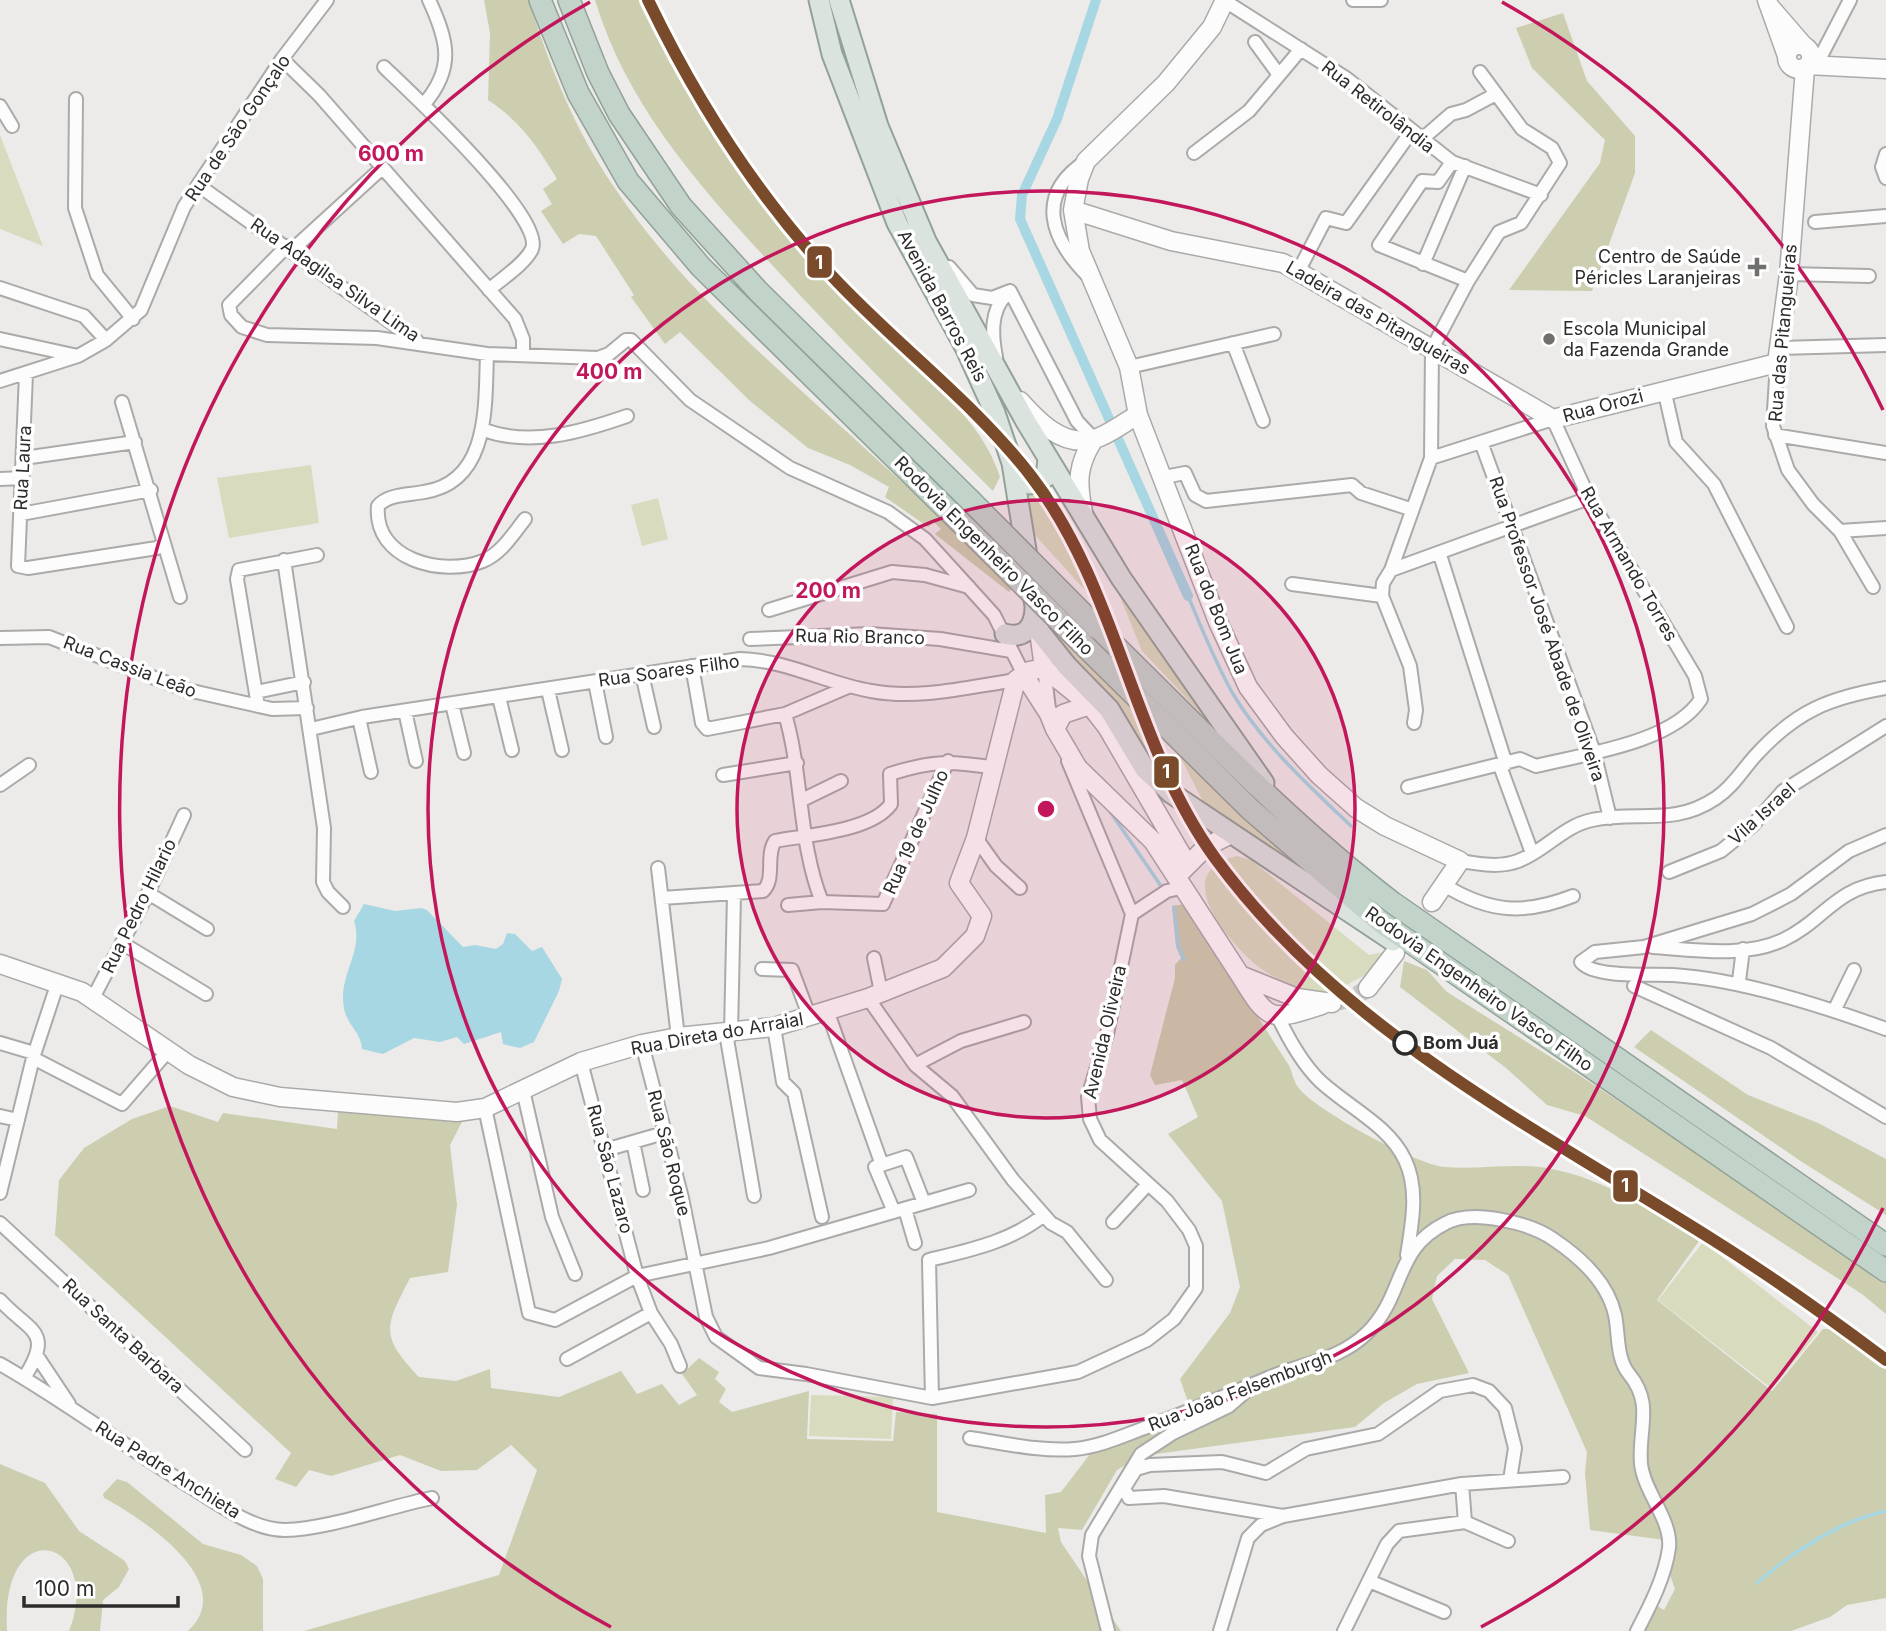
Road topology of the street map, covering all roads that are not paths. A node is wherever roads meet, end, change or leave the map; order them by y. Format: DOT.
graph roads {
  1 [pos="327,0"];
  2 [pos="429,0"];
  3 [pos="540,0"];
  4 [pos="569,0"];
  5 [pos="818,0"];
  6 [pos="839,0"];
  7 [pos="1381,0"];
  8 [pos="1850,0"];
  9 [pos="1225,1"];
  10 [pos="1354,1"];
  11 [pos="1773,3"];
  12 [pos="1255,42"];
  13 [pos="1301,49"];
  14 [pos="1805,58"];
  15 [pos="282,60"];
  16 [pos="384,67"];
  17 [pos="1886,69"];
  18 [pos="1480,72"];
  19 [pos="1279,75"];
  20 [pos="1496,94"];
  21 [pos="76,99"];
  22 [pos="424,104"];
  23 [pos="0,106"];
  24 [pos="12,126"];
  25 [pos="1416,136"];
  26 [pos="1194,153"];
  27 [pos="1886,155"];
  28 [pos="1086,161"];
  29 [pos="1459,164"];
  30 [pos="382,168"];
  31 [pos="1886,178"];
  32 [pos="198,185"];
  33 [pos="1541,195"];
  34 [pos="1073,210"];
  35 [pos="1886,216"];
  36 [pos="1815,222"];
  37 [pos="926,241"];
  38 [pos="290,248"];
  39 [pos="1423,264"];
  40 [pos="1299,270"];
  41 [pos="1789,274"];
  42 [pos="1869,276"];
  43 [pos="1091,279"];
  44 [pos="1468,281"];
  45 [pos="0,288"];
  46 [pos="489,290"];
  47 [pos="1010,291"];
  48 [pos="133,319"];
  49 [pos="1274,334"];
  50 [pos="0,339"];
  51 [pos="106,340"];
  52 [pos="419,342"];
  53 [pos="1233,343"];
  54 [pos="1886,345"];
  55 [pos="1432,349"];
  56 [pos="523,353"];
  57 [pos="487,354"];
  58 [pos="1779,355"];
  59 [pos="78,356"];
  60 [pos="1129,367"];
  61 [pos="998,368"];
  62 [pos="26,374"];
  63 [pos="0,381"];
  64 [pos="1008,388"];
  65 [pos="1664,390"];
  66 [pos="122,402"];
  67 [pos="1138,415"];
  68 [pos="627,416"];
  69 [pos="1553,419"];
  70 [pos="1263,422"];
  71 [pos="484,430"];
  72 [pos="1775,435"];
  73 [pos="1099,437"];
  74 [pos="135,442"];
  75 [pos="1482,442"];
  76 [pos="1886,453"];
  77 [pos="24,458"];
  78 [pos="1431,458"];
  79 [pos="1048,459"];
  80 [pos="1012,463"];
  81 [pos="1164,477"];
  82 [pos="23,478"];
  83 [pos="0,479"];
  84 [pos="150,491"];
  85 [pos="1588,498"];
  86 [pos="1410,509"];
  87 [pos="21,514"];
  88 [pos="1084,517"];
  89 [pos="525,519"];
  90 [pos="1886,528"];
  91 [pos="1512,529"];
  92 [pos="1840,531"];
  93 [pos="163,544"];
  94 [pos="317,555"];
  95 [pos="1440,555"];
  96 [pos="285,560"];
  97 [pos="1391,570"];
  98 [pos="1292,584"];
  99 [pos="1873,586"];
  100 [pos="970,587"];
  101 [pos="1382,596"];
  102 [pos="180,597"];
  103 [pos="1035,608"];
  104 [pos="769,610"];
  105 [pos="1787,627"];
  106 [pos="1039,631"];
  107 [pos="0,638"];
  108 [pos="750,639"];
  109 [pos="1008,643"];
  110 [pos="692,666"];
  111 [pos="1044,668"];
  112 [pos="642,674"];
  113 [pos="1020,678"];
  114 [pos="304,682"];
  115 [pos="595,682"];
  116 [pos="848,687"];
  117 [pos="1886,688"];
  118 [pos="548,690"];
  119 [pos="256,692"];
  120 [pos="499,697"];
  121 [pos="452,704"];
  122 [pos="1090,705"];
  123 [pos="258,706"];
  124 [pos="307,708"];
  125 [pos="405,711"];
  126 [pos="785,714"];
  127 [pos="359,718"];
  128 [pos="1052,721"];
  129 [pos="1414,723"];
  130 [pos="1886,726"];
  131 [pos="654,727"];
  132 [pos="311,729"];
  133 [pos="606,737"];
  134 [pos="1064,747"];
  135 [pos="512,750"];
  136 [pos="562,750"];
  137 [pos="1594,752"];
  138 [pos="464,753"];
  139 [pos="416,761"];
  140 [pos="947,761"];
  141 [pos="797,763"];
  142 [pos="29,765"];
  143 [pos="1503,765"];
  144 [pos="996,768"];
  145 [pos="371,772"];
  146 [pos="723,775"];
  147 [pos="841,781"];
  148 [pos="0,785"];
  149 [pos="1408,787"];
  150 [pos="802,800"];
  151 [pos="1285,813"];
  152 [pos="184,815"];
  153 [pos="1610,818"];
  154 [pos="1231,834"];
  155 [pos="1886,835"];
  156 [pos="806,838"];
  157 [pos="976,838"];
  158 [pos="1532,853"];
  159 [pos="1460,862"];
  160 [pos="658,868"];
  161 [pos="1669,872"];
  162 [pos="1179,880"];
  163 [pos="1886,882"];
  164 [pos="1444,885"];
  165 [pos="1020,888"];
  166 [pos="148,893"];
  167 [pos="734,895"];
  168 [pos="1573,896"];
  169 [pos="662,898"];
  170 [pos="822,902"];
  171 [pos="1432,902"];
  172 [pos="788,905"];
  173 [pos="344,907"];
  174 [pos="1132,914"];
  175 [pos="206,929"];
  176 [pos="122,943"];
  177 [pos="1644,947"];
  178 [pos="1743,949"];
  179 [pos="1395,953"];
  180 [pos="874,958"];
  181 [pos="0,964"];
  182 [pos="762,969"];
  183 [pos="1854,970"];
  184 [pos="1240,975"];
  185 [pos="1738,981"];
  186 [pos="58,982"];
  187 [pos="1464,982"];
  188 [pos="1634,986"];
  189 [pos="1368,988"];
  190 [pos="206,994"];
  191 [pos="875,995"];
  192 [pos="93,998"];
  193 [pos="1834,1011"];
  194 [pos="828,1013"];
  195 [pos="1279,1017"];
  196 [pos="810,1018"];
  197 [pos="1024,1023"];
  198 [pos="774,1027"];
  199 [pos="1886,1029"];
  200 [pos="728,1033"];
  201 [pos="678,1037"];
  202 [pos="0,1043"];
  203 [pos="642,1044"];
  204 [pos="168,1051"];
  205 [pos="34,1056"];
  206 [pos="581,1062"];
  207 [pos="915,1065"];
  208 [pos="523,1090"];
  209 [pos="485,1108"];
  210 [pos="0,1116"];
  211 [pos="1886,1117"];
  212 [pos="18,1120"];
  213 [pos="664,1133"];
  214 [pos="633,1142"];
  215 [pos="605,1150"];
  216 [pos="879,1166"];
  217 [pos="1148,1184"];
  218 [pos="643,1190"];
  219 [pos="969,1190"];
  220 [pos="0,1192"];
  221 [pos="754,1196"];
  222 [pos="924,1203"];
  223 [pos="899,1211"];
  224 [pos="1044,1215"];
  225 [pos="822,1217"];
  226 [pos="1113,1222"];
  227 [pos="0,1223"];
  228 [pos="915,1244"];
  229 [pos="1886,1245"];
  230 [pos="1407,1256"];
  231 [pos="694,1263"];
  232 [pos="1886,1271"];
  233 [pos="575,1274"];
  234 [pos="637,1276"];
  235 [pos="1106,1280"];
  236 [pos="0,1300"];
  237 [pos="651,1313"];
  238 [pos="37,1356"];
  239 [pos="567,1359"];
  240 [pos="0,1364"];
  241 [pos="680,1366"];
  242 [pos="24,1378"];
  243 [pos="1258,1382"];
  244 [pos="932,1398"];
  245 [pos="73,1410"];
  246 [pos="970,1438"];
  247 [pos="245,1450"];
  248 [pos="1563,1477"];
  249 [pos="1510,1480"];
  250 [pos="1462,1484"];
  251 [pos="432,1498"];
  252 [pos="1283,1516"];
  253 [pos="1465,1522"];
  254 [pos="1508,1541"];
  255 [pos="1369,1581"];
  256 [pos="1444,1612"];
  257 [pos="1108,1631"];
  258 [pos="1220,1631"];
  259 [pos="1344,1631"];
  260 [pos="1637,1631"];
  1 -- 15 [label="street, Rua de São Gonçalo"];
  2 -- 22 [label="street"];
  3 -- 187 [label="highway, Rodovia Engenheiro Vasco Filho, bridge"];
  4 -- 151 [label="highway, Rodovia Engenheiro Vasco Filho, bridge"];
  5 -- 80 [label="main road, Avenida Barros Reis"];
  6 -- 37 [label="main road, Avenida Barros Reis"];
  7 -- 10 [label="street"];
  8 -- 14 [label="street"];
  9 -- 13 [label="street, Rua Retirolândia"];
  9 -- 28 [label="street"];
  11 -- 14 [label="street, Rua das Pitangueiras"];
  12 -- 19 [label="street"];
  13 -- 19 [label="street"];
  13 -- 25 [label="street, Rua Retirolândia"];
  14 -- 17 [label="street"];
  14 -- 41 [label="street, Rua das Pitangueiras"];
  15 -- 30 [label="street"];
  15 -- 32 [label="street, Rua de São Gonçalo"];
  16 -- 22 [label="street"];
  18 -- 20 [label="street"];
  19 -- 26 [label="street"];
  20 -- 25 [label="street"];
  20 -- 33 [label="street"];
  21 -- 48 [label="street"];
  22 -- 46 [label="street"];
  23 -- 24 [label="street"];
  25 -- 29 [label="street, Rua Retirolândia"];
  25 -- 40 [label="street"];
  27 -- 31 [label="street"];
  28 -- 34 [label="street"];
  28 -- 43 [label="street"];
  29 -- 33 [label="street, Rua Retirolândia"];
  29 -- 39 [label="street"];
  29 -- 39 [label="street"];
  30 -- 38 [label="street"];
  30 -- 46 [label="street"];
  32 -- 38 [label="street, Rua Adagilsa Silva Lima"];
  32 -- 48 [label="street, Rua de São Gonçalo"];
  33 -- 44 [label="street"];
  34 -- 40 [label="street, Ladeira das Pitangueiras"];
  34 -- 43 [label="street, Rua do Bom Jua"];
  35 -- 36 [label="street"];
  37 -- 47 [label="street"];
  37 -- 61 [label="main road, Avenida Barros Reis"];
  38 -- 52 [label="street, Rua Adagilsa Silva Lima"];
  38 -- 52 [label="street"];
  39 -- 44 [label="street"];
  40 -- 55 [label="street, Ladeira das Pitangueiras"];
  41 -- 42 [label="street"];
  41 -- 58 [label="street, Rua das Pitangueiras"];
  43 -- 60 [label="street, Rua do Bom Jua"];
  44 -- 55 [label="street"];
  45 -- 51 [label="street"];
  46 -- 56 [label="street"];
  47 -- 61 [label="street"];
  47 -- 73 [label="street"];
  48 -- 51 [label="street, Rua de São Gonçalo"];
  49 -- 53 [label="street"];
  50 -- 59 [label="street"];
  51 -- 59 [label="street, Rua de São Gonçalo"];
  52 -- 57 [label="street, Rua Adagilsa Silva Lima"];
  53 -- 60 [label="street"];
  53 -- 70 [label="street"];
  54 -- 58 [label="street"];
  55 -- 69 [label="street, Ladeira das Pitangueiras"];
  55 -- 78 [label="street"];
  56 -- 57 [label="street, Rua Adagilsa Silva Lima"];
  56 -- 100 [label="street, Rua Adagilsa Silva Lima"];
  57 -- 71 [label="street"];
  58 -- 65 [label="street, Rua Orozi"];
  58 -- 72 [label="street, Rua das Pitangueiras"];
  59 -- 62 [label="street, Rua de São Gonçalo"];
  60 -- 67 [label="street, Rua do Bom Jua"];
  61 -- 64 [label="main road, Avenida Barros Reis"];
  62 -- 63 [label="street, Rua de São Gonçalo"];
  62 -- 77 [label="street, Rua Laura"];
  64 -- 73 [label="street"];
  64 -- 79 [label="main road, Avenida Barros Reis"];
  65 -- 69 [label="street, Rua Orozi"];
  65 -- 105 [label="street"];
  66 -- 74 [label="street"];
  67 -- 73 [label="street"];
  67 -- 81 [label="street, Rua do Bom Jua"];
  68 -- 71 [label="street"];
  69 -- 75 [label="street, Rua Orozi"];
  69 -- 85 [label="street, Rua Armando Torres"];
  71 -- 89 [label="street"];
  72 -- 76 [label="street"];
  72 -- 92 [label="street, Rua das Pitangueiras"];
  73 -- 88 [label="street"];
  74 -- 77 [label="street"];
  74 -- 84 [label="street"];
  75 -- 78 [label="street, Rua Orozi"];
  75 -- 91 [label="street, Rua Professor José Abade de Oliveira"];
  77 -- 82 [label="street, Rua Laura"];
  78 -- 86 [label="street"];
  79 -- 80 [label="main road"];
  79 -- 88 [label="main road, Avenida Barros Reis"];
  80 -- 103 [label="main road, Avenida Barros Reis"];
  81 -- 86 [label="street"];
  81 -- 159 [label="street, Rua do Bom Jua"];
  82 -- 83 [label="street"];
  82 -- 87 [label="street, Rua Laura"];
  84 -- 87 [label="street"];
  84 -- 93 [label="street"];
  85 -- 91 [label="street"];
  85 -- 137 [label="street, Rua Armando Torres"];
  86 -- 97 [label="street"];
  87 -- 93 [label="street, Rua Laura"];
  88 -- 151 [label="main road, Avenida Barros Reis"];
  90 -- 92 [label="street"];
  91 -- 95 [label="street"];
  91 -- 137 [label="street, Rua Professor José Abade de Oliveira"];
  92 -- 99 [label="street, Rua das Pitangueiras"];
  93 -- 102 [label="street"];
  94 -- 96 [label="street"];
  95 -- 97 [label="street"];
  95 -- 143 [label="street"];
  96 -- 114 [label="street"];
  96 -- 119 [label="street"];
  97 -- 101 [label="street"];
  98 -- 101 [label="street"];
  100 -- 104 [label="street"];
  100 -- 109 [label="street"];
  101 -- 129 [label="street"];
  103 -- 106 [label="main road, Avenida Barros Reis"];
  103 -- 109 [label="main road"];
  106 -- 111 [label="street"];
  106 -- 154 [label="main road, Avenida Barros Reis"];
  107 -- 123 [label="street, Rua Cassia Leão"];
  108 -- 109 [label="street, Rua Rio Branco"];
  109 -- 113 [label="street"];
  110 -- 112 [label="street, Rua Soares Filho"];
  110 -- 116 [label="street, Rua Soares Filho"];
  110 -- 126 [label="street"];
  111 -- 113 [label="street"];
  111 -- 122 [label="street"];
  111 -- 128 [label="street"];
  112 -- 115 [label="street, Rua Soares Filho"];
  112 -- 131 [label="street"];
  113 -- 116 [label="street, Rua Soares Filho"];
  113 -- 128 [label="street"];
  113 -- 144 [label="street, Rua Direta do Arraial"];
  114 -- 119 [label="street"];
  114 -- 124 [label="street"];
  115 -- 118 [label="street, Rua Soares Filho"];
  115 -- 133 [label="street"];
  116 -- 126 [label="street"];
  117 -- 153 [label="street, Rua do Bom Jua"];
  118 -- 120 [label="street, Rua Soares Filho"];
  118 -- 136 [label="street"];
  119 -- 123 [label="street"];
  120 -- 121 [label="street, Rua Soares Filho"];
  120 -- 135 [label="street"];
  121 -- 125 [label="street, Rua Soares Filho"];
  121 -- 138 [label="street"];
  122 -- 128 [label="street"];
  122 -- 162 [label="street"];
  123 -- 124 [label="street, Rua Cassia Leão"];
  124 -- 132 [label="street"];
  125 -- 127 [label="street, Rua Soares Filho"];
  125 -- 139 [label="street"];
  126 -- 141 [label="street"];
  127 -- 132 [label="street, Rua Soares Filho"];
  127 -- 145 [label="street"];
  128 -- 134 [label="street"];
  130 -- 161 [label="street, Vila Israel"];
  132 -- 173 [label="street"];
  134 -- 162 [label="street"];
  134 -- 174 [label="street"];
  137 -- 143 [label="street"];
  137 -- 153 [label="street, Rua Professor José Abade de Oliveira"];
  140 -- 144 [label="street"];
  140 -- 156 [label="street"];
  140 -- 170 [label="street, Rua 19 de Julho"];
  141 -- 146 [label="street"];
  141 -- 150 [label="street"];
  142 -- 148 [label="street"];
  143 -- 149 [label="street"];
  143 -- 158 [label="street"];
  144 -- 157 [label="street, Rua Direta do Arraial"];
  147 -- 150 [label="street"];
  150 -- 156 [label="street"];
  151 -- 229 [label="highway, Rodovia Engenheiro Vasco Filho"];
  152 -- 166 [label="street, Rua Pedro Hilario"];
  153 -- 158 [label="street, Rua do Bom Jua"];
  154 -- 162 [label="street"];
  154 -- 187 [label="main road, Avenida Barros Reis"];
  155 -- 177 [label="street"];
  156 -- 167 [label="street"];
  156 -- 170 [label="street"];
  157 -- 165 [label="street"];
  157 -- 191 [label="street, Rua Direta do Arraial"];
  158 -- 159 [label="street, Rua do Bom Jua"];
  159 -- 164 [label="street"];
  160 -- 169 [label="street"];
  162 -- 174 [label="street"];
  162 -- 184 [label="street"];
  163 -- 178 [label="street"];
  164 -- 168 [label="street"];
  164 -- 171 [label="street"];
  166 -- 175 [label="street"];
  166 -- 176 [label="street, Rua Pedro Hilario"];
  167 -- 169 [label="street"];
  167 -- 200 [label="street"];
  169 -- 201 [label="street"];
  170 -- 172 [label="street"];
  174 -- 217 [label="street, Avenida Oliveira"];
  176 -- 190 [label="street"];
  176 -- 192 [label="street, Rua Pedro Hilario"];
  177 -- 178 [label="street"];
  177 -- 193 [label="street"];
  178 -- 185 [label="street"];
  179 -- 189 [label="street"];
  180 -- 191 [label="street"];
  181 -- 186 [label="street, Rua Direta do Arraial"];
  182 -- 196 [label="street"];
  183 -- 193 [label="street"];
  184 -- 195 [label="street"];
  184 -- 195 [label="street"];
  186 -- 192 [label="street, Rua Direta do Arraial"];
  186 -- 205 [label="street"];
  187 -- 232 [label="highway, Rodovia Engenheiro Vasco Filho"];
  188 -- 211 [label="street"];
  191 -- 194 [label="street, Rua Direta do Arraial"];
  191 -- 207 [label="street"];
  192 -- 204 [label="street, Rua Direta do Arraial"];
  193 -- 199 [label="street"];
  194 -- 196 [label="street, Rua Direta do Arraial"];
  194 -- 216 [label="street"];
  195 -- 230 [label="street"];
  196 -- 198 [label="street, Rua Direta do Arraial"];
  197 -- 207 [label="street"];
  198 -- 200 [label="street, Rua Direta do Arraial"];
  198 -- 225 [label="street"];
  200 -- 201 [label="street, Rua Direta do Arraial"];
  200 -- 221 [label="street"];
  201 -- 203 [label="street, Rua Direta do Arraial"];
  202 -- 205 [label="street"];
  203 -- 206 [label="street, Rua Direta do Arraial"];
  203 -- 213 [label="street, Rua São Roque"];
  204 -- 205 [label="street"];
  204 -- 209 [label="street, Rua Direta do Arraial"];
  205 -- 212 [label="street"];
  206 -- 208 [label="street, Rua Direta do Arraial"];
  206 -- 215 [label="street, Rua São Lazaro"];
  207 -- 224 [label="street"];
  208 -- 209 [label="street, Rua Direta do Arraial"];
  208 -- 233 [label="street"];
  209 -- 234 [label="street"];
  210 -- 212 [label="street"];
  212 -- 220 [label="street"];
  213 -- 214 [label="street"];
  213 -- 231 [label="street, Rua São Roque"];
  214 -- 215 [label="street"];
  214 -- 218 [label="street"];
  215 -- 234 [label="street, Rua São Lazaro"];
  216 -- 222 [label="street"];
  216 -- 223 [label="street"];
  217 -- 226 [label="street"];
  217 -- 244 [label="street, Avenida Oliveira"];
  219 -- 222 [label="street"];
  222 -- 223 [label="street"];
  223 -- 228 [label="street"];
  223 -- 231 [label="street"];
  224 -- 235 [label="street"];
  224 -- 244 [label="street"];
  227 -- 247 [label="street, Rua Santa Barbara"];
  230 -- 243 [label="street, Rua João Felsemburgh"];
  230 -- 260 [label="street, Rua João Felsemburgh"];
  231 -- 234 [label="street"];
  231 -- 244 [label="street, Rua São Roque"];
  234 -- 237 [label="street, Rua São Lazaro"];
  236 -- 238 [label="street"];
  237 -- 239 [label="street"];
  237 -- 241 [label="street, Rua São Lazaro"];
  238 -- 242 [label="street"];
  238 -- 245 [label="street"];
  240 -- 242 [label="street, Rua Padre Anchieta"];
  242 -- 245 [label="street, Rua Padre Anchieta"];
  243 -- 246 [label="street, Rua João Felsemburgh"];
  243 -- 257 [label="street"];
  245 -- 251 [label="street, Rua Padre Anchieta"];
  248 -- 249 [label="street"];
  249 -- 250 [label="street"];
  249 -- 252 [label="street"];
  250 -- 252 [label="street"];
  250 -- 253 [label="street"];
  252 -- 258 [label="street"];
  253 -- 254 [label="street"];
  253 -- 255 [label="street"];
  255 -- 256 [label="street"];
  255 -- 259 [label="street"];
}
